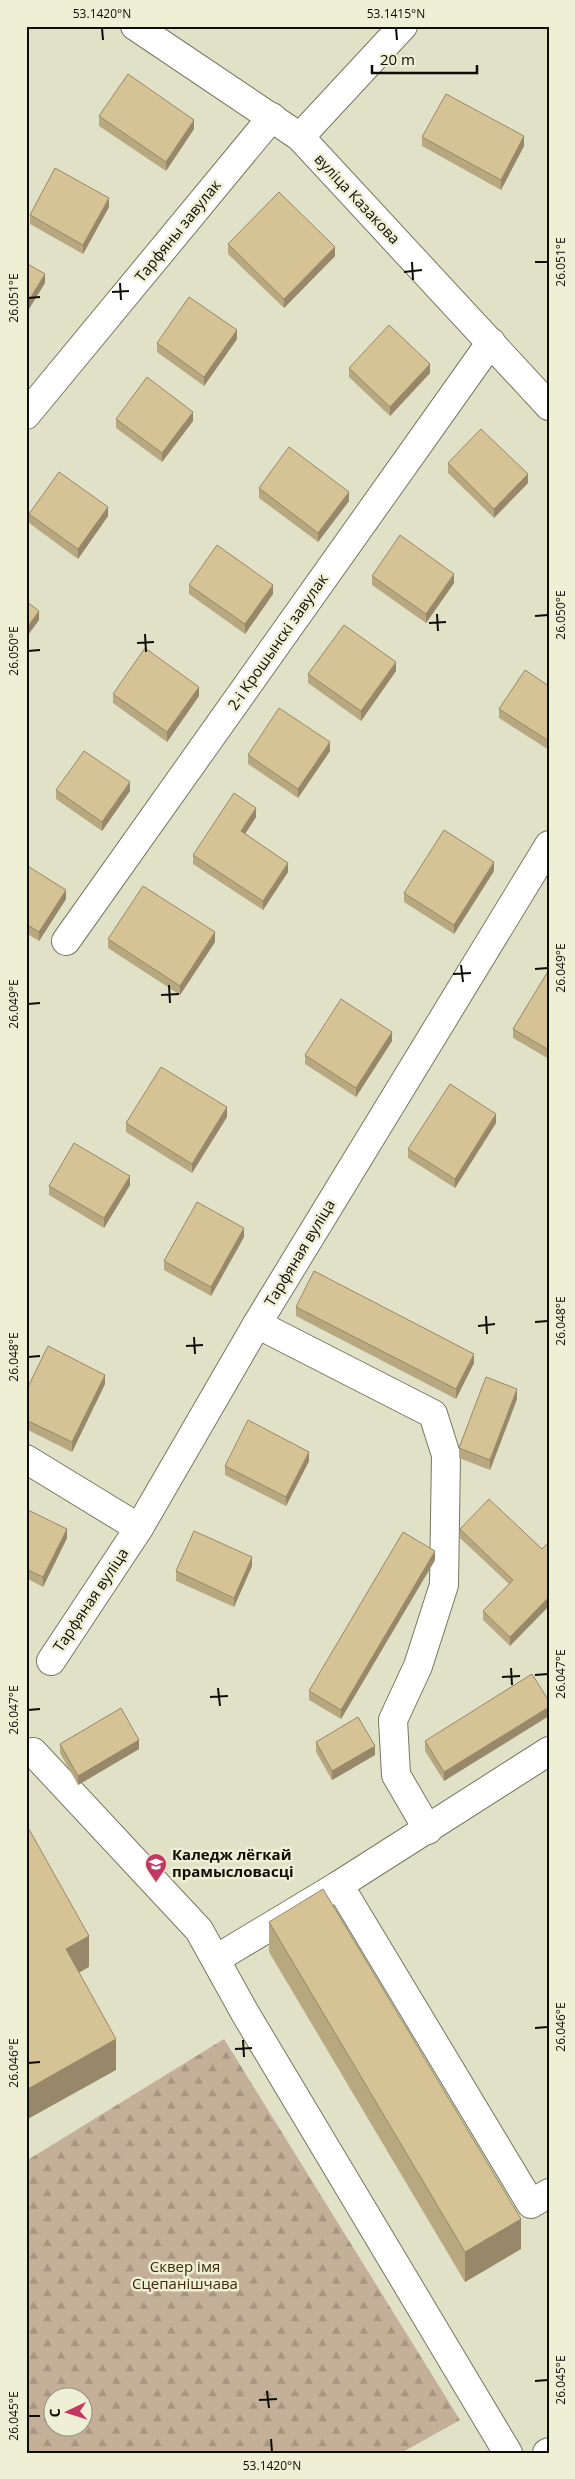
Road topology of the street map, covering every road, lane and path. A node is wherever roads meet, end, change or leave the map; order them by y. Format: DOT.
graph roads {
  1 [pos="135,26"];
  2 [pos="403,26"];
  3 [pos="272,117"];
  4 [pos="300,137"];
  5 [pos="491,342"];
  6 [pos="549,406"];
  7 [pos="26,415"];
  8 [pos="549,845"];
  9 [pos="66,941"];
  10 [pos="257,1324"];
  11 [pos="26,1459"];
  12 [pos="139,1528"];
  13 [pos="51,1661"];
  14 [pos="549,1751"];
  15 [pos="33,1752"];
  16 [pos="428,1830"];
  17 [pos="339,1885"];
  18 [pos="216,1959"];
  19 [pos="549,2193"];
  20 [pos="508,2453"];
  1 -- 3 [label="street, вуліца Казакова"];
  2 -- 4 [label="street"];
  3 -- 4 [label="street, вуліца Казакова"];
  3 -- 7 [label="street, Тарфяны завулак"];
  4 -- 5 [label="street, вуліца Казакова"];
  5 -- 6 [label="street, вуліца Казакова"];
  5 -- 9 [label="street, 2-і Крошынскі завулак"];
  8 -- 10 [label="street, Тарфяная вуліца"];
  10 -- 12 [label="street, Тарфяная вуліца"];
  10 -- 16 [label="street"];
  11 -- 12 [label="street"];
  12 -- 13 [label="street, Тарфяная вуліца"];
  14 -- 16 [label="street"];
  15 -- 18 [label="street"];
  16 -- 17 [label="street"];
  17 -- 18 [label="street"];
  17 -- 19 [label="street"];
  18 -- 20 [label="street"];
}
